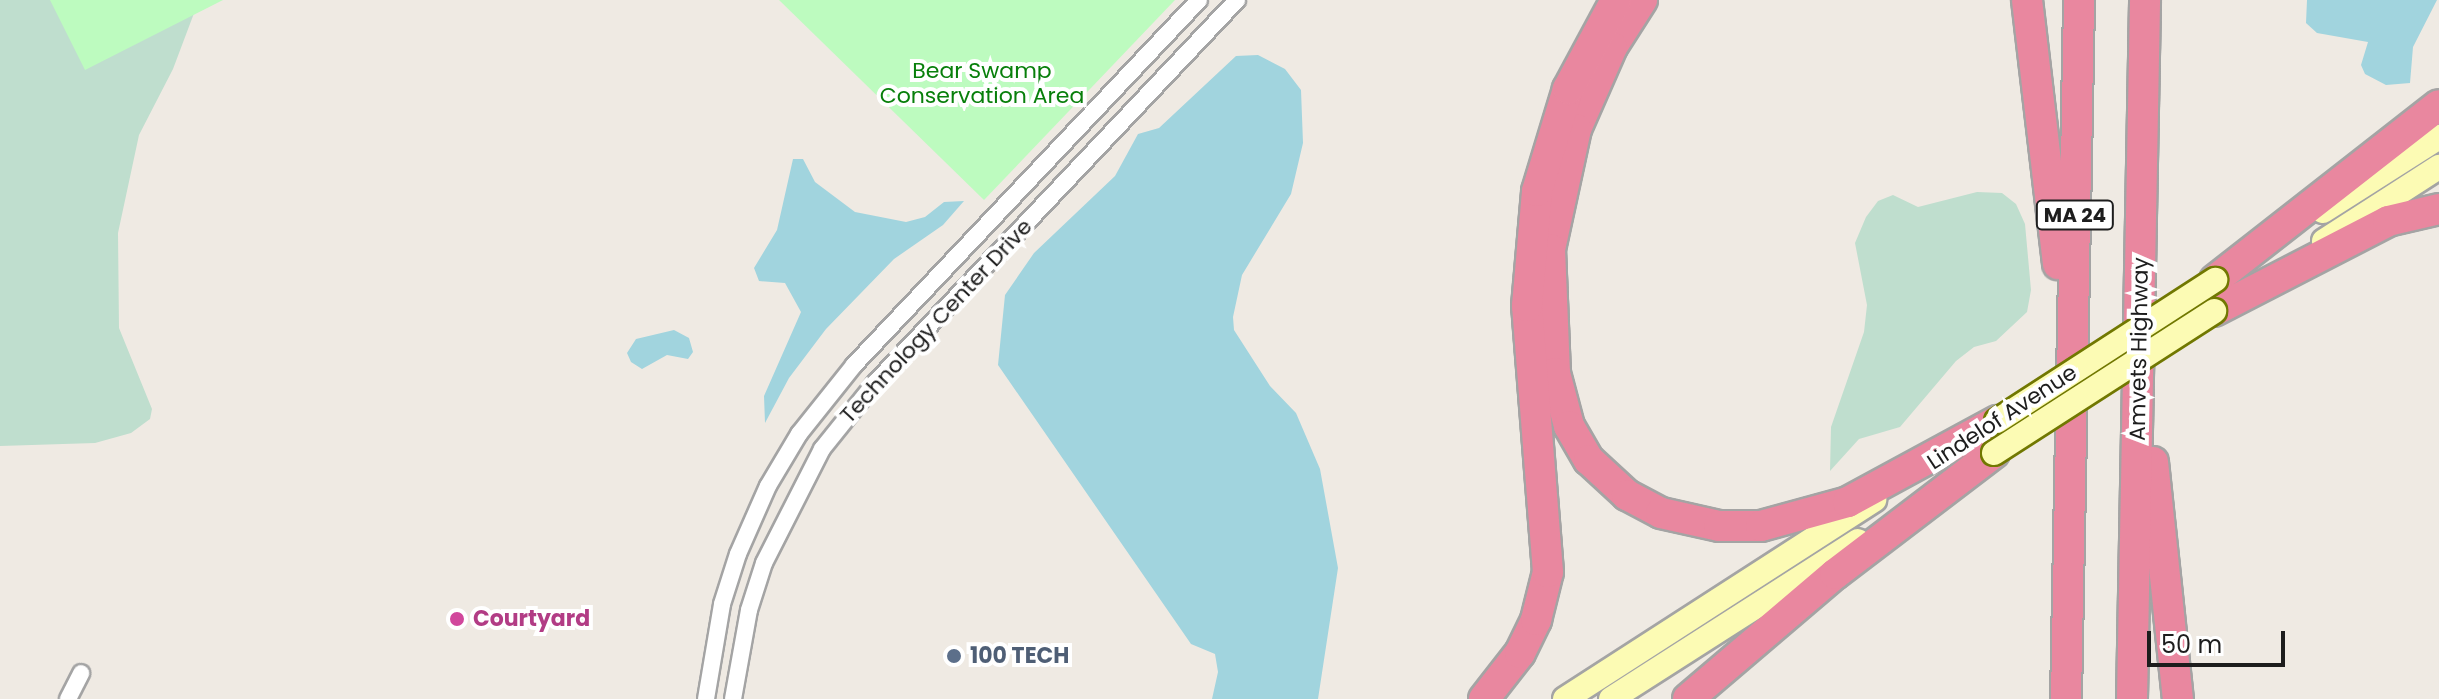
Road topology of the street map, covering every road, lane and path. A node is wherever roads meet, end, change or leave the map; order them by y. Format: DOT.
graph roads {
  1 [pos="1199,0"];
  2 [pos="1237,0"];
  3 [pos="1616,0"];
  4 [pos="1642,0"];
  5 [pos="2027,0"];
  6 [pos="2079,0"];
  7 [pos="2145,0"];
  8 [pos="2154,0"];
  9 [pos="2439,105"];
  10 [pos="2439,137"];
  11 [pos="2143,140"];
  12 [pos="2439,167"];
  13 [pos="2439,209"];
  14 [pos="2215,280"];
  15 [pos="2140,305"];
  16 [pos="2214,311"];
  17 [pos="1997,421"];
  18 [pos="2071,429"];
  19 [pos="1994,453"];
  20 [pos="81,673"];
  21 [pos="68,699"];
  22 [pos="706,699"];
  23 [pos="733,699"];
  24 [pos="1484,699"];
  25 [pos="1565,699"];
  26 [pos="1611,699"];
  27 [pos="1688,699"];
  28 [pos="2064,699"];
  29 [pos="2132,699"];
  30 [pos="2178,699"];
  1 -- 22 [label="street, Technology Center Drive"];
  2 -- 23 [label="street, Technology Center Drive"];
  3 -- 24 [label="highway"];
  4 -- 17 [label="highway"];
  5 -- 18 [label="highway"];
  6 -- 18 [label="highway, MA 24"];
  7 -- 11 [label="highway, Amvets Highway / MA 24"];
  8 -- 11 [label="highway"];
  9 -- 14 [label="highway"];
  10 -- 14 [label="main road, Lindelof Avenue"];
  11 -- 15 [label="highway, Amvets Highway / MA 24"];
  12 -- 16 [label="main road, Lindelof Avenue"];
  13 -- 16 [label="highway"];
  14 -- 17 [label="main road, Lindelof Avenue, bridge"];
  15 -- 29 [label="highway, Amvets Highway / MA 24"];
  15 -- 30 [label="highway"];
  16 -- 19 [label="main road, Lindelof Avenue, bridge"];
  17 -- 25 [label="main road, Lindelof Avenue"];
  18 -- 28 [label="highway, MA 24"];
  19 -- 26 [label="main road, Lindelof Avenue"];
  19 -- 27 [label="highway"];
  20 -- 21 [label="street"];
}
